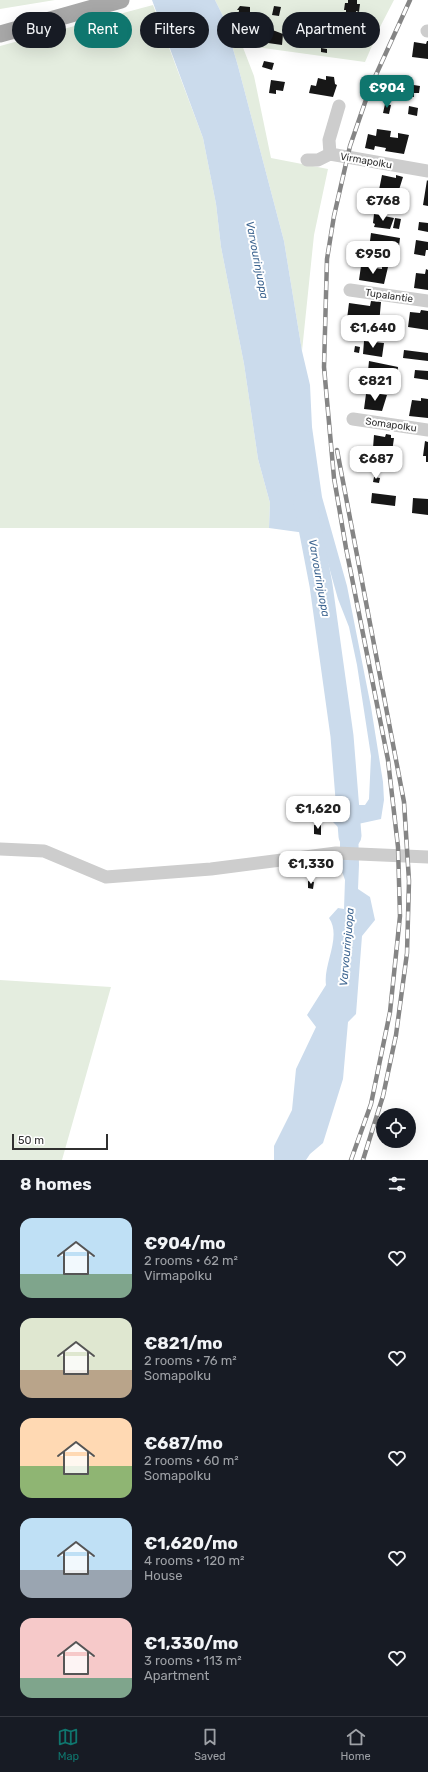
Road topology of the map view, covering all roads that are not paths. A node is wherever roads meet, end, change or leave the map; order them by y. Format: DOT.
graph roads {
  1 [pos="122,0"];
  2 [pos="0,34"];
  3 [pos="339,106"];
  4 [pos="330,154"];
  5 [pos="307,160"];
  6 [pos="428,171"];
  7 [pos="350,290"];
  8 [pos="428,301"];
  9 [pos="353,419"];
  10 [pos="428,430"];
  11 [pos="0,849"];
  12 [pos="428,857"];
  1 -- 2 [label="main road"];
  3 -- 4 [label="street, Virmapolku"];
  4 -- 5 [label="street"];
  4 -- 6 [label="street, Virmapolku"];
  7 -- 8 [label="street, Tupalantie"];
  9 -- 10 [label="street, Somapolku"];
  11 -- 12 [label="street"];
}
